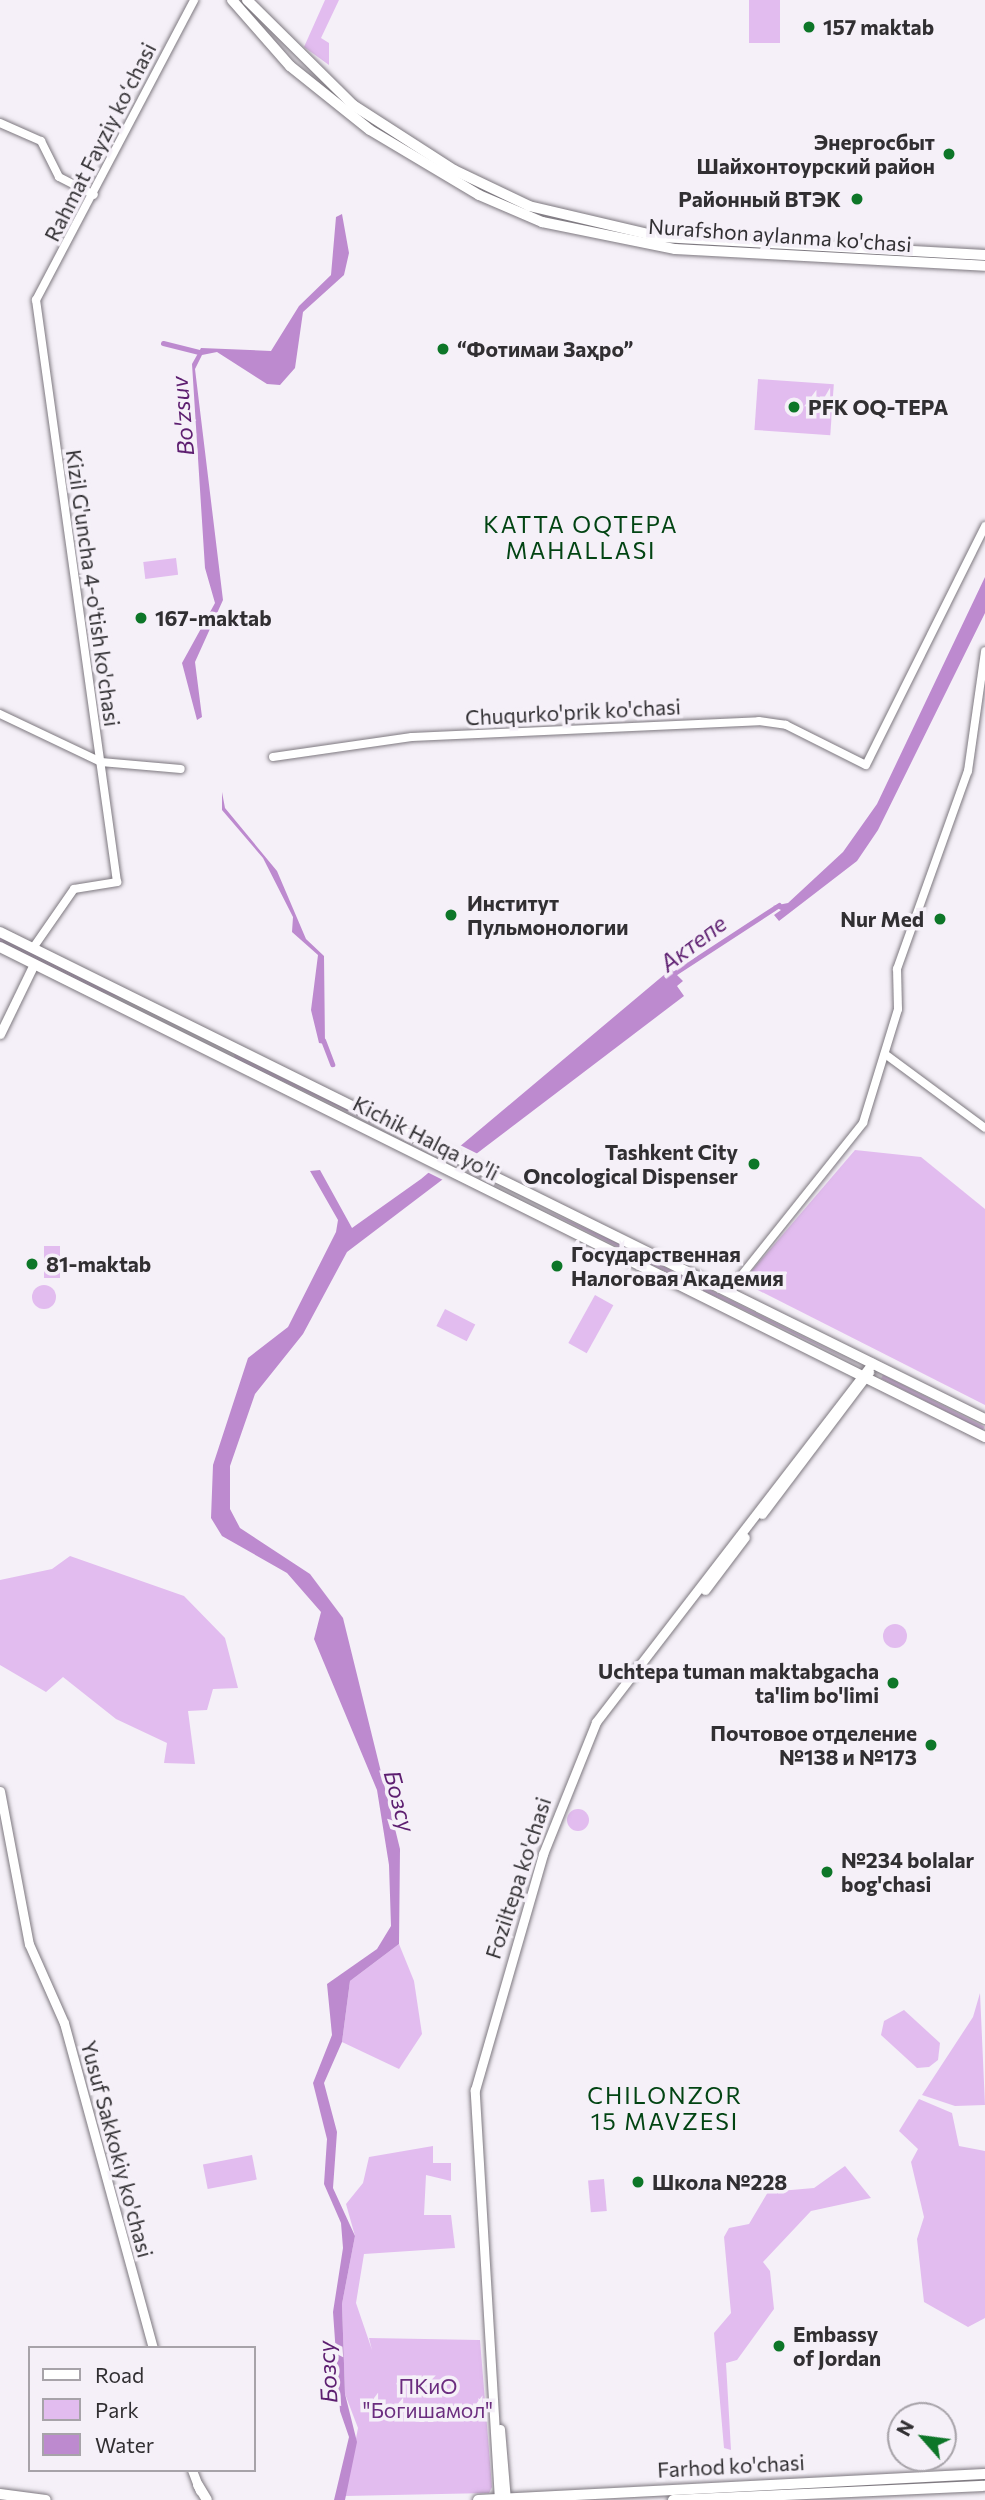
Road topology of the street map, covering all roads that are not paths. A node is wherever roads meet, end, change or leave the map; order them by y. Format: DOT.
graph roads {
  1 [pos="194,0"];
  2 [pos="232,0"];
  3 [pos="247,0"];
  4 [pos="299,57"];
  5 [pos="290,66"];
  6 [pos="0,123"];
  7 [pos="395,140"];
  8 [pos="94,195"];
  9 [pos="985,255"];
  10 [pos="900,257"];
  11 [pos="985,266"];
  12 [pos="36,300"];
  13 [pos="985,526"];
  14 [pos="985,651"];
  15 [pos="0,714"];
  16 [pos="273,757"];
  17 [pos="101,762"];
  18 [pos="181,769"];
  19 [pos="0,932"];
  20 [pos="0,947"];
  21 [pos="33,948"];
  22 [pos="34,964"];
  23 [pos="162,1012"];
  24 [pos="156,1024"];
  25 [pos="0,1034"];
  26 [pos="238,1050"];
  27 [pos="885,1054"];
  28 [pos="229,1061"];
  29 [pos="985,1128"];
  30 [pos="541,1196"];
  31 [pos="532,1213"];
  32 [pos="729,1291"];
  33 [pos="872,1363"];
  34 [pos="863,1377"];
  35 [pos="985,1419"];
  36 [pos="985,1437"];
  37 [pos="0,1791"];
  38 [pos="152,2346"];
  39 [pos="190,2472"];
  40 [pos="191,2472"];
  41 [pos="985,2474"];
  42 [pos="839,2480"];
  43 [pos="198,2484"];
  44 [pos="875,2484"];
  45 [pos="985,2486"];
  46 [pos="0,2494"];
  47 [pos="852,2498"];
  48 [pos="503,2499"];
  49 [pos="46,2500"];
  50 [pos="195,2500"];
  51 [pos="201,2500"];
  52 [pos="207,2500"];
  53 [pos="478,2500"];
  54 [pos="673,2500"];
  55 [pos="862,2500"];
  1 -- 8 [label="street, Rahmat Fayziy koʻchasi"];
  2 -- 5 [label="main road, Nurafshon aylanma ko'chasi"];
  3 -- 4 [label="main road, Nurafshon aylanma ko'chasi"];
  4 -- 5 [label="main road"];
  4 -- 7 [label="main road, Nurafshon aylanma ko'chasi"];
  5 -- 7 [label="main road, Nurafshon aylanma ko'chasi"];
  6 -- 8 [label="street"];
  7 -- 10 [label="main road, Nurafshon aylanma ko'chasi"];
  8 -- 12 [label="street, Rahmat Fayziy koʻchasi"];
  9 -- 10 [label="main road, Nurafshon aylanma ko'chasi"];
  10 -- 11 [label="main road, Nurafshon aylanma ko'chasi"];
  12 -- 17 [label="street, Kizil G'uncha 4-o'tish ko'chasi"];
  13 -- 16 [label="street, Chuqurko'prik ko'chasi"];
  14 -- 27 [label="street"];
  15 -- 17 [label="street"];
  17 -- 18 [label="street"];
  17 -- 21 [label="street, Kizil G'uncha 4-o'tish ko'chasi"];
  19 -- 21 [label="main road, Kichik Halqa yo'li"];
  20 -- 22 [label="main road, Kichik Halqa yo'li"];
  21 -- 23 [label="main road, Kichik Halqa yo'li"];
  22 -- 24 [label="main road, Kichik Halqa yo'li"];
  22 -- 25 [label="main road"];
  23 -- 24 [label="main road"];
  23 -- 26 [label="main road, Kichik Halqa yo'li"];
  24 -- 28 [label="main road, Kichik Halqa yo'li"];
  26 -- 28 [label="main road"];
  26 -- 30 [label="main road, Kichik Halqa yo'li"];
  27 -- 29 [label="street"];
  27 -- 32 [label="street"];
  28 -- 31 [label="main road, Kichik Halqa yo'li"];
  30 -- 31 [label="main road"];
  30 -- 32 [label="main road, Kichik Halqa yo'li"];
  31 -- 34 [label="main road, Kichik Halqa yo'li"];
  32 -- 33 [label="main road, Kichik Halqa yo'li"];
  33 -- 34 [label="main road, Foziltepa ko'chasi"];
  33 -- 35 [label="main road, Kichik Halqa yo'li"];
  34 -- 36 [label="main road, Kichik Halqa yo'li"];
  34 -- 48 [label="main road, Foziltepa ko'chasi"];
  37 -- 38 [label="main road, Yusuf Sakkokiy ko'chasi"];
  39 -- 50 [label="main road"];
  40 -- 43 [label="main road"];
  41 -- 44 [label="main road, Farhod ko'chasi"];
  42 -- 44 [label="main road, Farhod ko'chasi"];
  42 -- 47 [label="main road"];
  42 -- 48 [label="main road, Farhod ko'chasi"];
  43 -- 51 [label="main road"];
  43 -- 52 [label="main road"];
  44 -- 45 [label="main road, Farhod ko'chasi"];
  44 -- 47 [label="main road, Farhod ko'chasi"];
  44 -- 55 [label="main road"];
  46 -- 49 [label="main road"];
  47 -- 54 [label="main road, Farhod ko'chasi"];
  48 -- 53 [label="main road, Farhod ko'chasi"];
}
